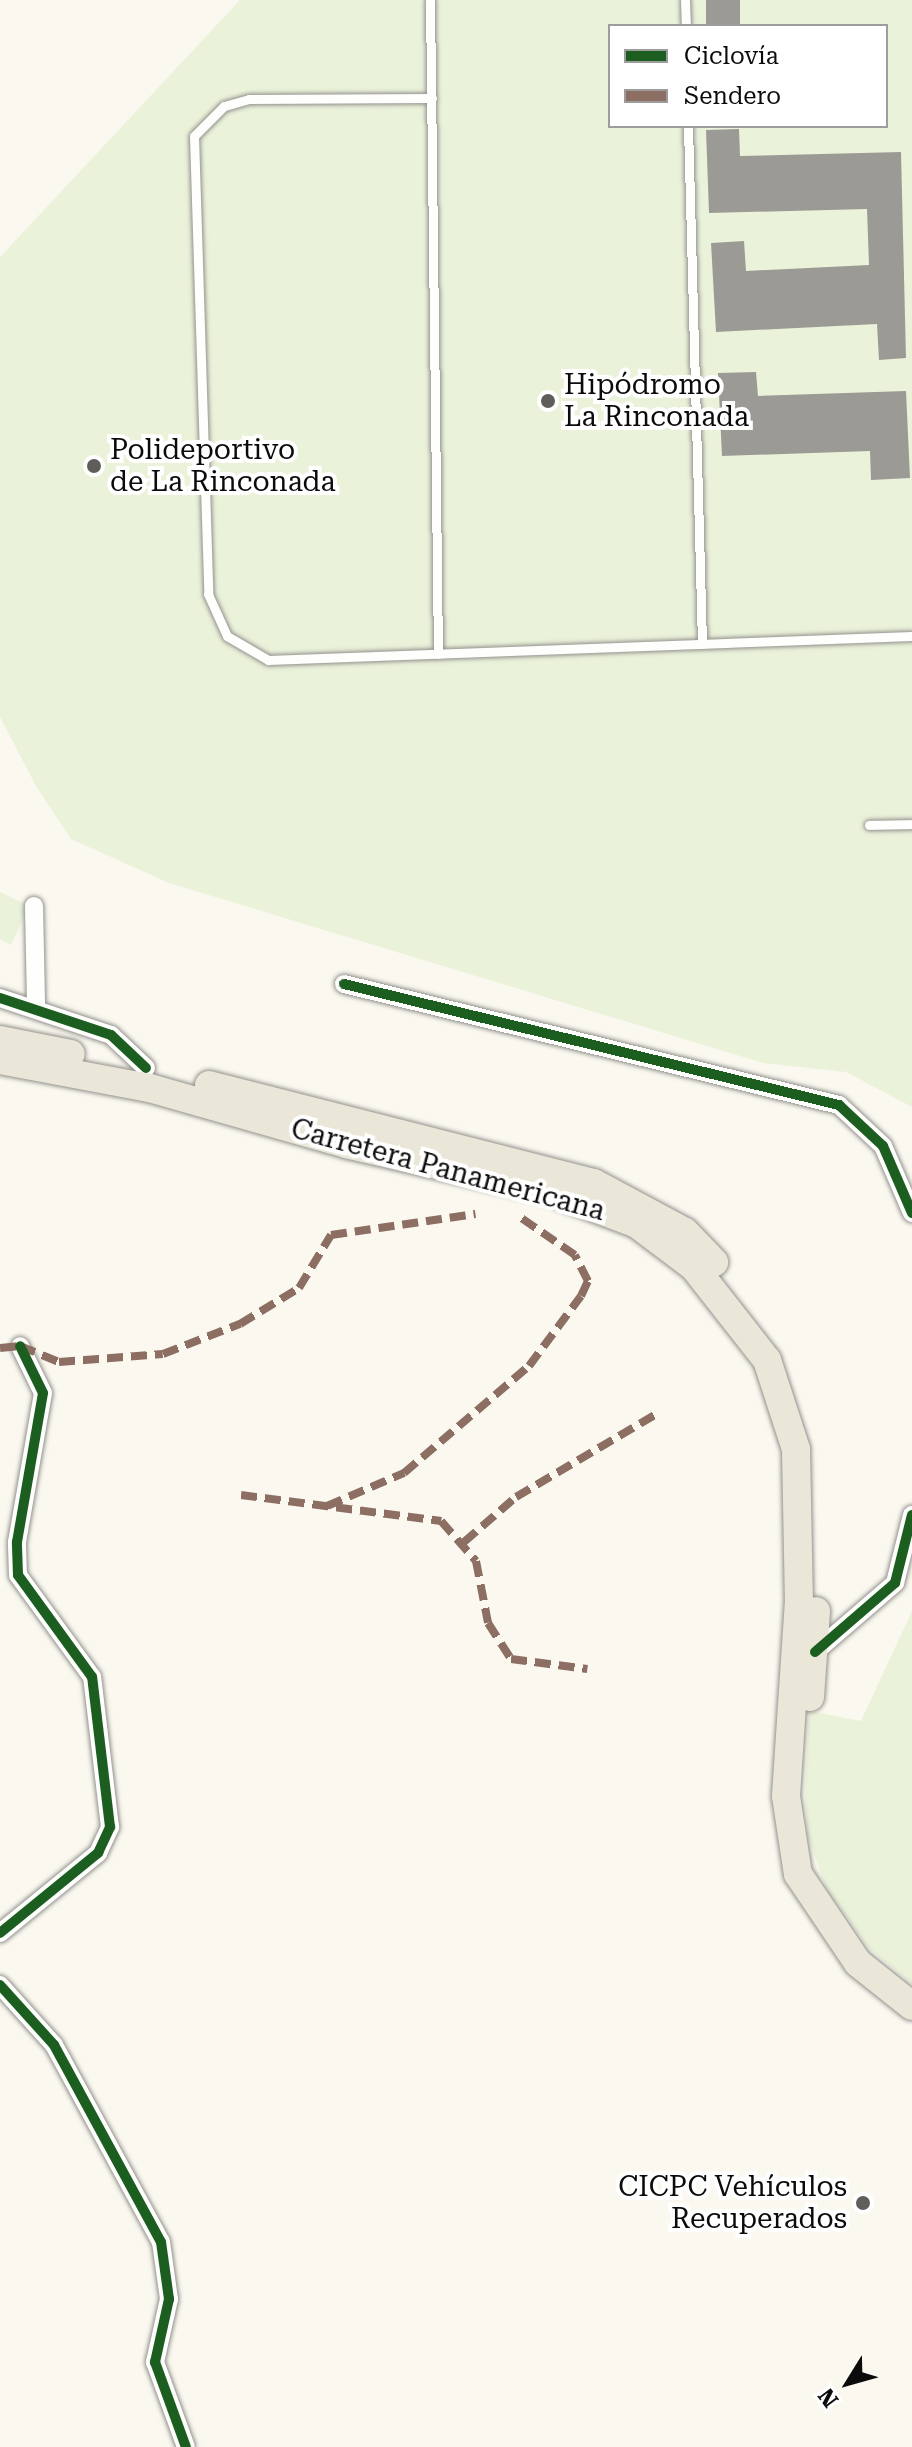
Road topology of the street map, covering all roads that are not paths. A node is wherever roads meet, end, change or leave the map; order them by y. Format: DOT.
graph roads {
  1 [pos="430,0"];
  2 [pos="685,0"];
  3 [pos="686,24"];
  4 [pos="432,98"];
  5 [pos="688,128"];
  6 [pos="912,636"];
  7 [pos="702,644"];
  8 [pos="438,654"];
  9 [pos="912,824"];
  10 [pos="869,825"];
  11 [pos="34,906"];
  12 [pos="344,984"];
  13 [pos="0,998"];
  14 [pos="36,1005"];
  15 [pos="0,1040"];
  16 [pos="0,1060"];
  17 [pos="146,1068"];
  18 [pos="912,1213"];
  19 [pos="20,1346"];
  20 [pos="912,1515"];
  21 [pos="815,1652"];
  22 [pos="0,1933"];
  23 [pos="912,1984"];
  24 [pos="0,1985"];
  25 [pos="912,2006"];
  26 [pos="186,2447"];
  1 -- 4 [label="lane"];
  2 -- 3 [label="lane"];
  4 -- 8 [label="lane"];
  4 -- 8 [label="lane"];
  5 -- 7 [label="lane"];
  6 -- 7 [label="lane"];
  7 -- 8 [label="lane"];
  9 -- 10 [label="lane"];
  11 -- 14 [label="street"];
  12 -- 18 [label="street"];
  13 -- 14 [label="street"];
  14 -- 17 [label="street"];
  15 -- 17 [label="main road, Carretera Panamericana"];
  16 -- 25 [label="main road, Carretera Panamericana"];
  17 -- 21 [label="main road, Carretera Panamericana"];
  19 -- 22 [label="street"];
  20 -- 21 [label="street"];
  21 -- 23 [label="main road, Carretera Panamericana"];
  24 -- 26 [label="street"];
}
